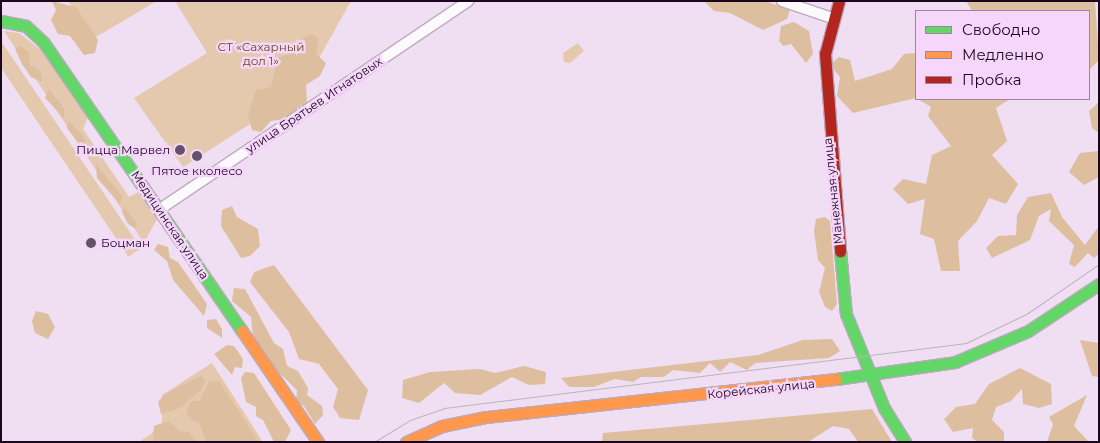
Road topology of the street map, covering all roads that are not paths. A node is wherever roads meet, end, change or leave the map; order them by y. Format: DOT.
graph roads {
  1 [pos="468,1"];
  2 [pos="782,1"];
  3 [pos="839,1"];
  4 [pos="832,18"];
  5 [pos="6,21"];
  6 [pos="160,209"];
  7 [pos="1099,284"];
  8 [pos="873,376"];
  9 [pos="318,442"];
  10 [pos="406,442"];
  11 [pos="905,442"];
  1 -- 6 [label="street, улица Братьев Игнатовых"];
  2 -- 4 [label="street"];
  3 -- 4 [label="street, Манежная улица"];
  4 -- 8 [label="street, Манежная улица"];
  5 -- 6 [label="street, Медицинская улица"];
  6 -- 9 [label="street, Медицинская улица"];
  7 -- 8 [label="street, Корейская улица"];
  8 -- 10 [label="street, Корейская улица"];
  8 -- 11 [label="street, Манежная улица"];
}
